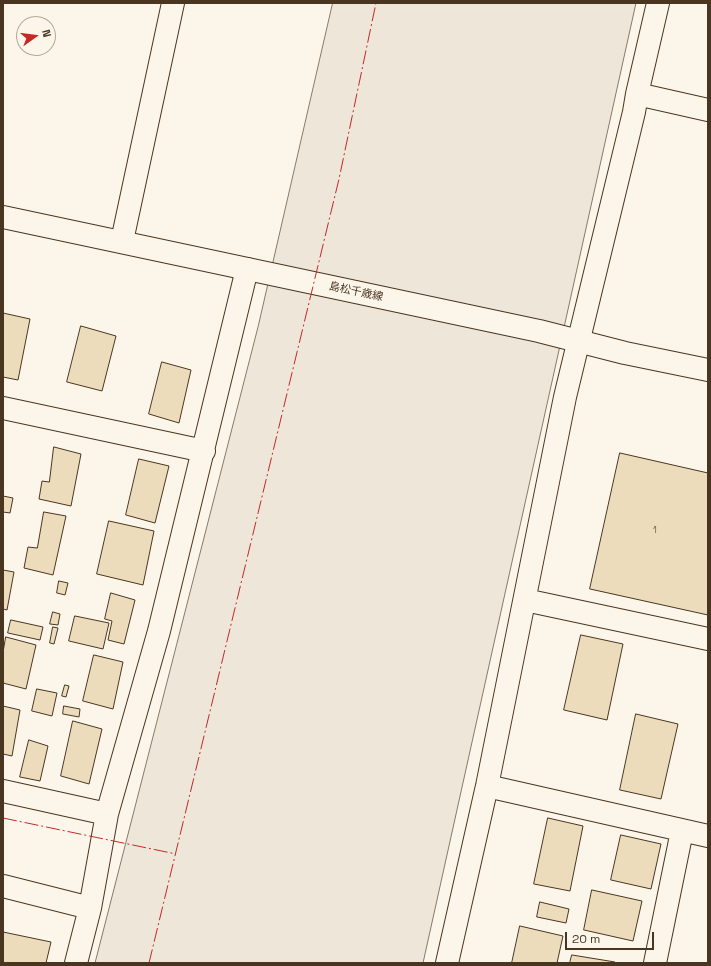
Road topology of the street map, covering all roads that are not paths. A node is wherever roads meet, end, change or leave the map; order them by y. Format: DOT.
graph roads {
  1 [pos="173,3"];
  2 [pos="658,3"];
  3 [pos="637,94"];
  4 [pos="708,110"];
  5 [pos="3,217"];
  6 [pos="122,241"];
  7 [pos="247,269"];
  8 [pos="579,341"];
  9 [pos="708,370"];
  10 [pos="3,408"];
  11 [pos="204,451"];
  12 [pos="525,600"];
  13 [pos="708,639"];
  14 [pos="487,786"];
  15 [pos="3,791"];
  16 [pos="107,814"];
  17 [pos="682,831"];
  18 [pos="708,836"];
  19 [pos="3,886"];
  20 [pos="90,908"];
  21 [pos="76,963"];
  22 [pos="447,963"];
  23 [pos="655,963"];
  1 -- 6 [label="street"];
  2 -- 3 [label="street"];
  3 -- 4 [label="street"];
  3 -- 8 [label="street"];
  5 -- 6 [label="street, 島松千歳線"];
  6 -- 7 [label="street, 島松千歳線"];
  7 -- 8 [label="street, 島松千歳線"];
  7 -- 11 [label="street"];
  8 -- 9 [label="street, 島松千歳線"];
  8 -- 12 [label="street"];
  10 -- 11 [label="street"];
  11 -- 16 [label="street"];
  12 -- 13 [label="street"];
  12 -- 14 [label="street"];
  14 -- 17 [label="street"];
  14 -- 22 [label="street"];
  15 -- 16 [label="street"];
  16 -- 20 [label="street"];
  17 -- 18 [label="street"];
  17 -- 23 [label="street"];
  19 -- 20 [label="street"];
  20 -- 21 [label="street"];
}
